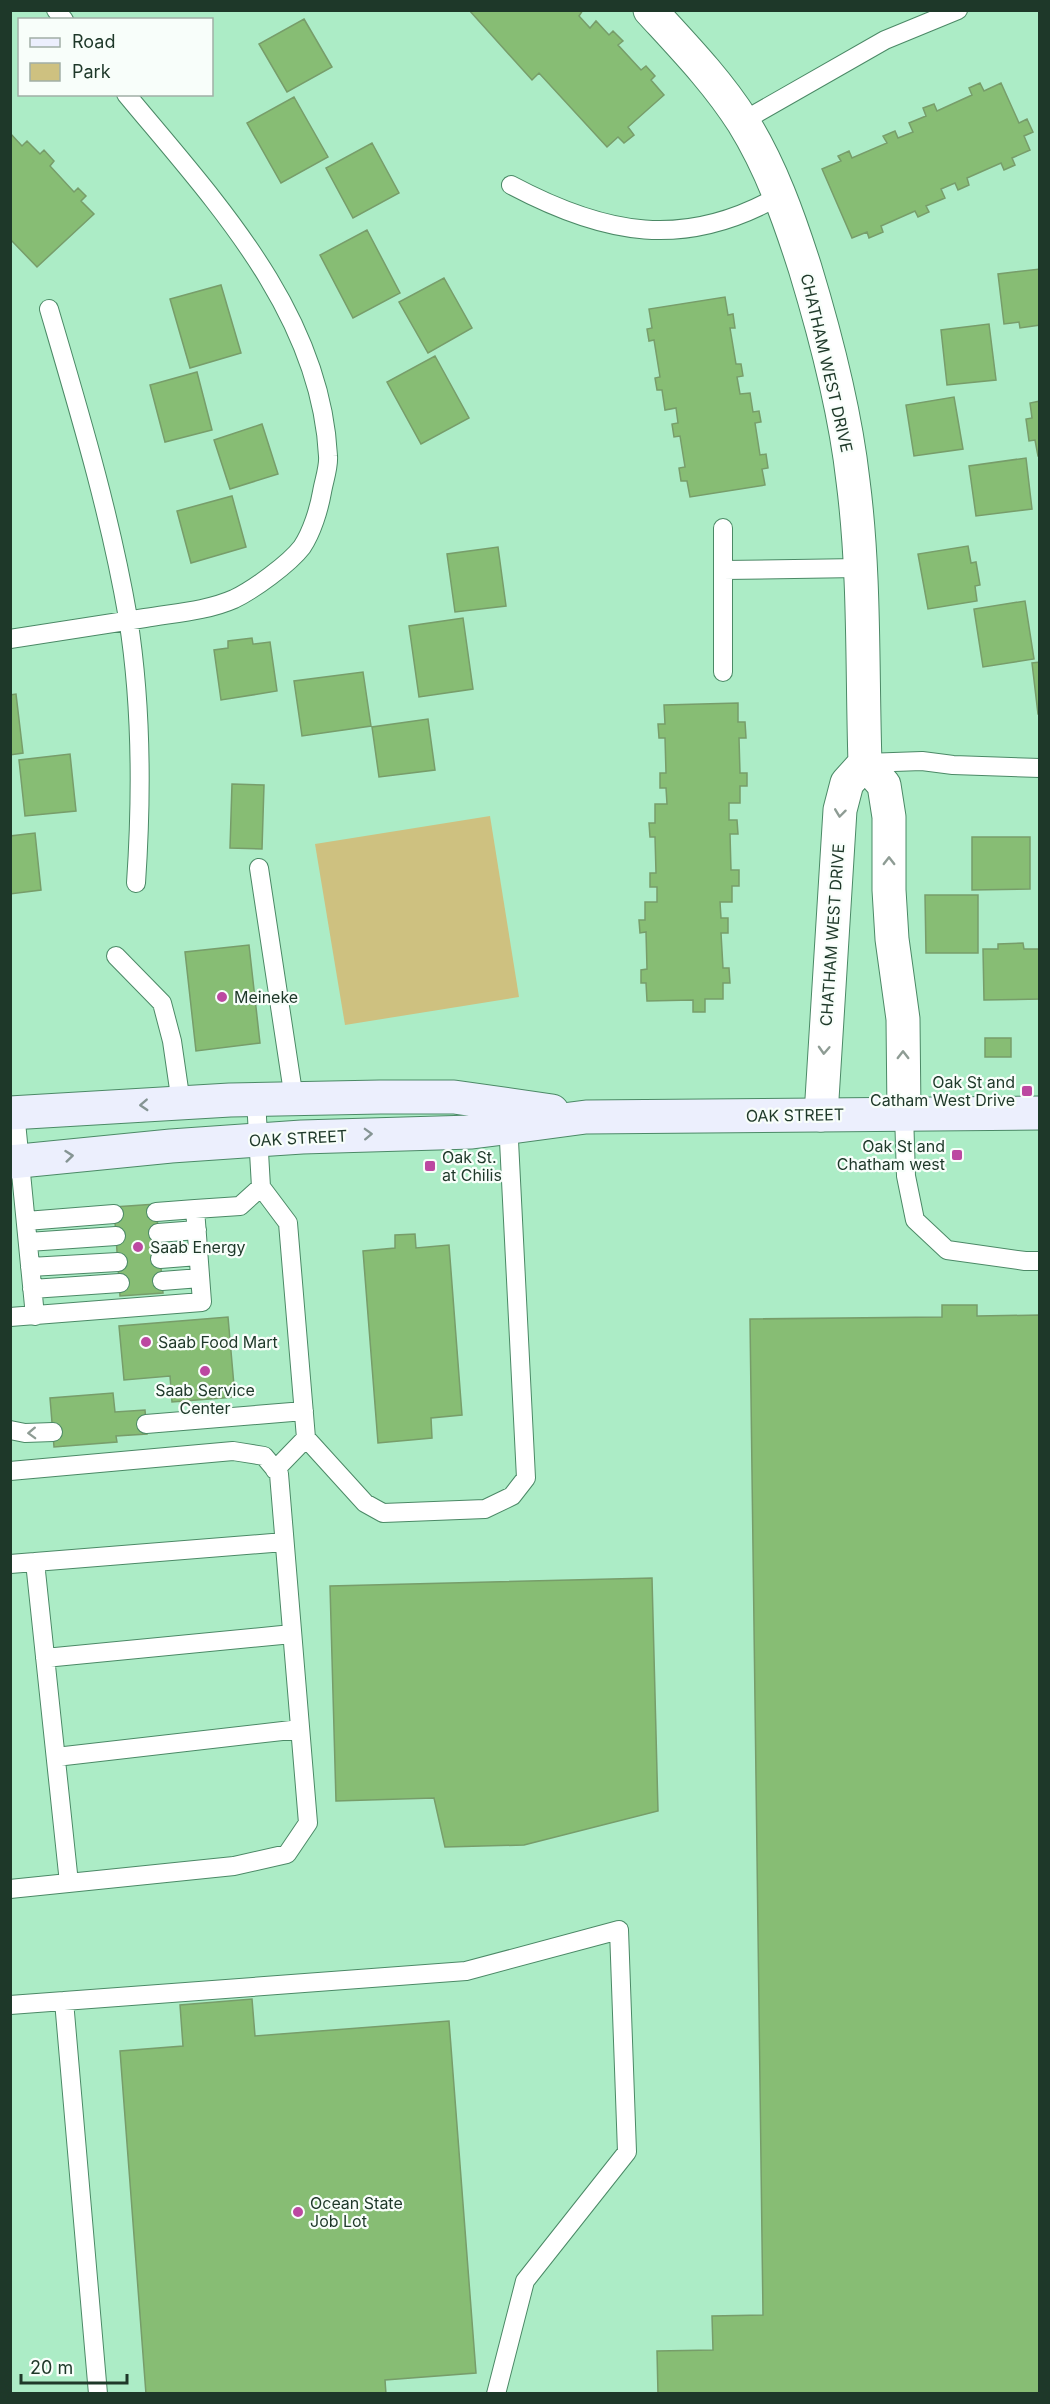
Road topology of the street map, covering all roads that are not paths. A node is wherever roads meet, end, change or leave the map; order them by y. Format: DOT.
graph roads {
  1 [pos="650,10"];
  2 [pos="958,10"];
  3 [pos="128,96"];
  4 [pos="743,122"];
  5 [pos="512,184"];
  6 [pos="779,196"];
  7 [pos="49,309"];
  8 [pos="723,528"];
  9 [pos="859,568"];
  10 [pos="723,570"];
  11 [pos="128,620"];
  12 [pos="10,639"];
  13 [pos="723,672"];
  14 [pos="865,763"];
  15 [pos="1040,768"];
  16 [pos="260,868"];
  17 [pos="136,883"];
  18 [pos="116,956"];
  19 [pos="294,1099"];
  20 [pos="256,1100"];
  21 [pos="181,1103"];
  22 [pos="13,1112"];
  23 [pos="1040,1113"];
  24 [pos="904,1114"];
  25 [pos="821,1115"];
  26 [pos="508,1116"];
  27 [pos="258,1140"];
  28 [pos="15,1161"];
  29 [pos="261,1186"];
  30 [pos="195,1209"];
  31 [pos="156,1212"];
  32 [pos="114,1215"];
  33 [pos="26,1221"];
  34 [pos="197,1230"];
  35 [pos="158,1233"];
  36 [pos="116,1236"];
  37 [pos="28,1242"];
  38 [pos="198,1256"];
  39 [pos="160,1259"];
  40 [pos="1040,1260"];
  41 [pos="118,1262"];
  42 [pos="30,1267"];
  43 [pos="200,1278"];
  44 [pos="162,1281"];
  45 [pos="120,1283"];
  46 [pos="32,1289"];
  47 [pos="34,1316"];
  48 [pos="10,1317"];
  49 [pos="304,1411"];
  50 [pos="146,1424"];
  51 [pos="10,1430"];
  52 [pos="53,1432"];
  53 [pos="306,1438"];
  54 [pos="275,1470"];
  55 [pos="10,1471"];
  56 [pos="284,1542"];
  57 [pos="34,1562"];
  58 [pos="10,1564"];
  59 [pos="292,1634"];
  60 [pos="45,1658"];
  61 [pos="300,1730"];
  62 [pos="56,1757"];
  63 [pos="69,1883"];
  64 [pos="10,1888"];
  65 [pos="64,2001"];
  66 [pos="10,2005"];
  67 [pos="98,2394"];
  68 [pos="496,2394"];
  1 -- 4 [label="street, CHATHAM WEST DRIVE"];
  2 -- 4 [label="lane"];
  3 -- 11 [label="lane"];
  4 -- 6 [label="street, CHATHAM WEST DRIVE"];
  5 -- 6 [label="lane"];
  6 -- 9 [label="street, CHATHAM WEST DRIVE"];
  7 -- 11 [label="lane"];
  8 -- 10 [label="lane"];
  9 -- 10 [label="lane"];
  9 -- 14 [label="street, CHATHAM WEST DRIVE"];
  10 -- 13 [label="lane"];
  11 -- 12 [label="lane"];
  11 -- 17 [label="lane"];
  14 -- 15 [label="lane"];
  24 -- 14 [label="street, one-way"];
  14 -- 25 [label="street, CHATHAM WEST DRIVE, one-way"];
  16 -- 19 [label="lane"];
  18 -- 21 [label="lane"];
  19 -- 20 [label="main road, OAK STREET"];
  19 -- 26 [label="main road, OAK STREET"];
  20 -- 21 [label="main road, OAK STREET"];
  20 -- 27 [label="lane"];
  21 -- 22 [label="main road, OAK STREET, one-way"];
  22 -- 28 [label="lane"];
  23 -- 24 [label="main road, OAK STREET"];
  24 -- 25 [label="main road, OAK STREET"];
  24 -- 40 [label="lane"];
  25 -- 26 [label="main road, OAK STREET"];
  27 -- 26 [label="main road, OAK STREET, one-way"];
  26 -- 53 [label="lane"];
  28 -- 27 [label="main road, OAK STREET, one-way"];
  27 -- 29 [label="lane"];
  28 -- 33 [label="lane"];
  29 -- 30 [label="lane"];
  29 -- 49 [label="lane"];
  30 -- 31 [label="lane"];
  30 -- 34 [label="lane"];
  32 -- 33 [label="lane"];
  33 -- 37 [label="lane"];
  34 -- 35 [label="lane"];
  34 -- 38 [label="lane"];
  36 -- 37 [label="lane"];
  37 -- 42 [label="lane"];
  38 -- 39 [label="lane"];
  38 -- 43 [label="lane"];
  41 -- 42 [label="lane"];
  42 -- 46 [label="lane"];
  43 -- 44 [label="lane"];
  43 -- 47 [label="lane"];
  45 -- 46 [label="lane"];
  46 -- 47 [label="lane"];
  47 -- 48 [label="lane"];
  49 -- 50 [label="lane"];
  49 -- 53 [label="lane"];
  52 -- 51 [label="lane, one-way"];
  53 -- 54 [label="lane"];
  54 -- 55 [label="lane"];
  54 -- 56 [label="lane"];
  56 -- 57 [label="lane"];
  56 -- 59 [label="lane"];
  57 -- 58 [label="lane"];
  57 -- 60 [label="lane"];
  59 -- 60 [label="lane"];
  59 -- 61 [label="lane"];
  60 -- 62 [label="lane"];
  61 -- 62 [label="lane"];
  61 -- 63 [label="lane"];
  62 -- 63 [label="lane"];
  63 -- 64 [label="lane"];
  65 -- 66 [label="lane"];
  65 -- 67 [label="lane"];
  65 -- 68 [label="lane"];
}
